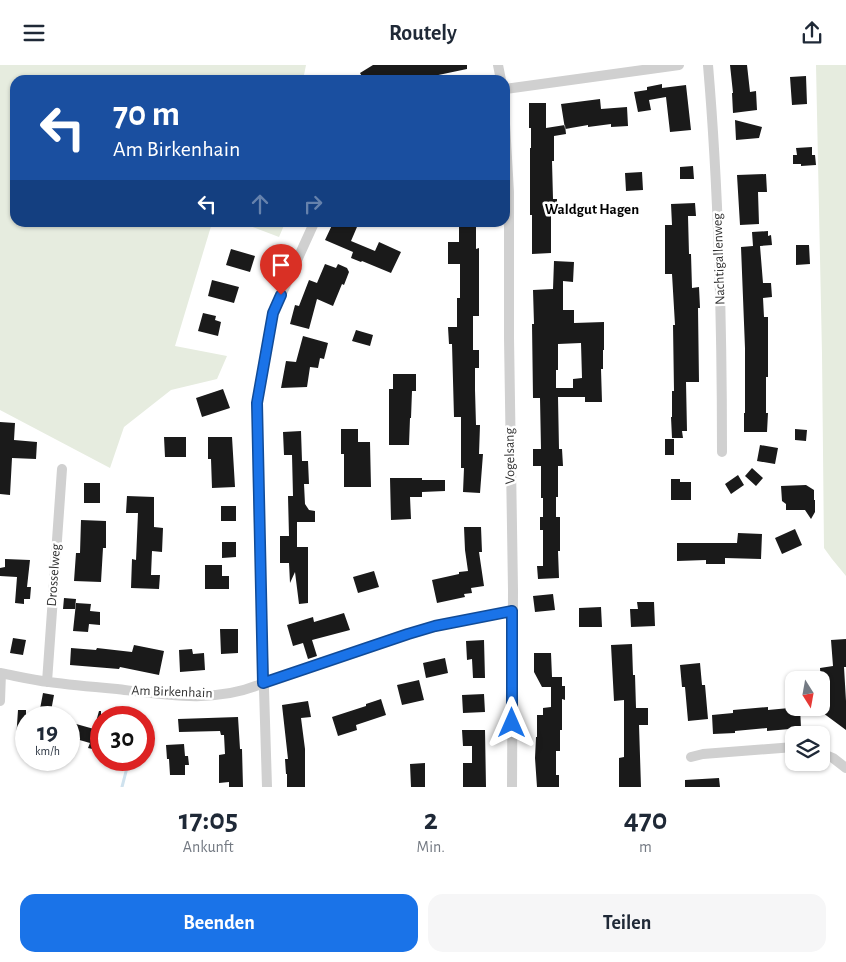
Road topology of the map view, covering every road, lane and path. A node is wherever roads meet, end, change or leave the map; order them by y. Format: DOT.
graph roads {
  1 [pos="679,65"];
  2 [pos="708,65"];
  3 [pos="510,88"];
  4 [pos="312,227"];
  5 [pos="509,227"];
  6 [pos="722,452"];
  7 [pos="62,469"];
  8 [pos="512,611"];
  9 [pos="1,673"];
  10 [pos="47,682"];
  11 [pos="263,683"];
  12 [pos="0,701"];
  13 [pos="785,748"];
  14 [pos="690,757"];
  15 [pos="830,757"];
  16 [pos="846,768"];
  17 [pos="266,787"];
  18 [pos="512,787"];
  1 -- 3 [label="street"];
  2 -- 6 [label="street, Nachtigallenweg"];
  4 -- 11 [label="street"];
  5 -- 8 [label="street, Vogelsang"];
  7 -- 10 [label="street, Drosselweg"];
  8 -- 11 [label="street, Am Birkenhain"];
  8 -- 18 [label="street, Vogelsang"];
  9 -- 10 [label="street, Am Birkenhain"];
  9 -- 12 [label="street"];
  10 -- 11 [label="street, Am Birkenhain"];
  11 -- 17 [label="street"];
  13 -- 14 [label="street"];
  15 -- 16 [label="street"];
}
